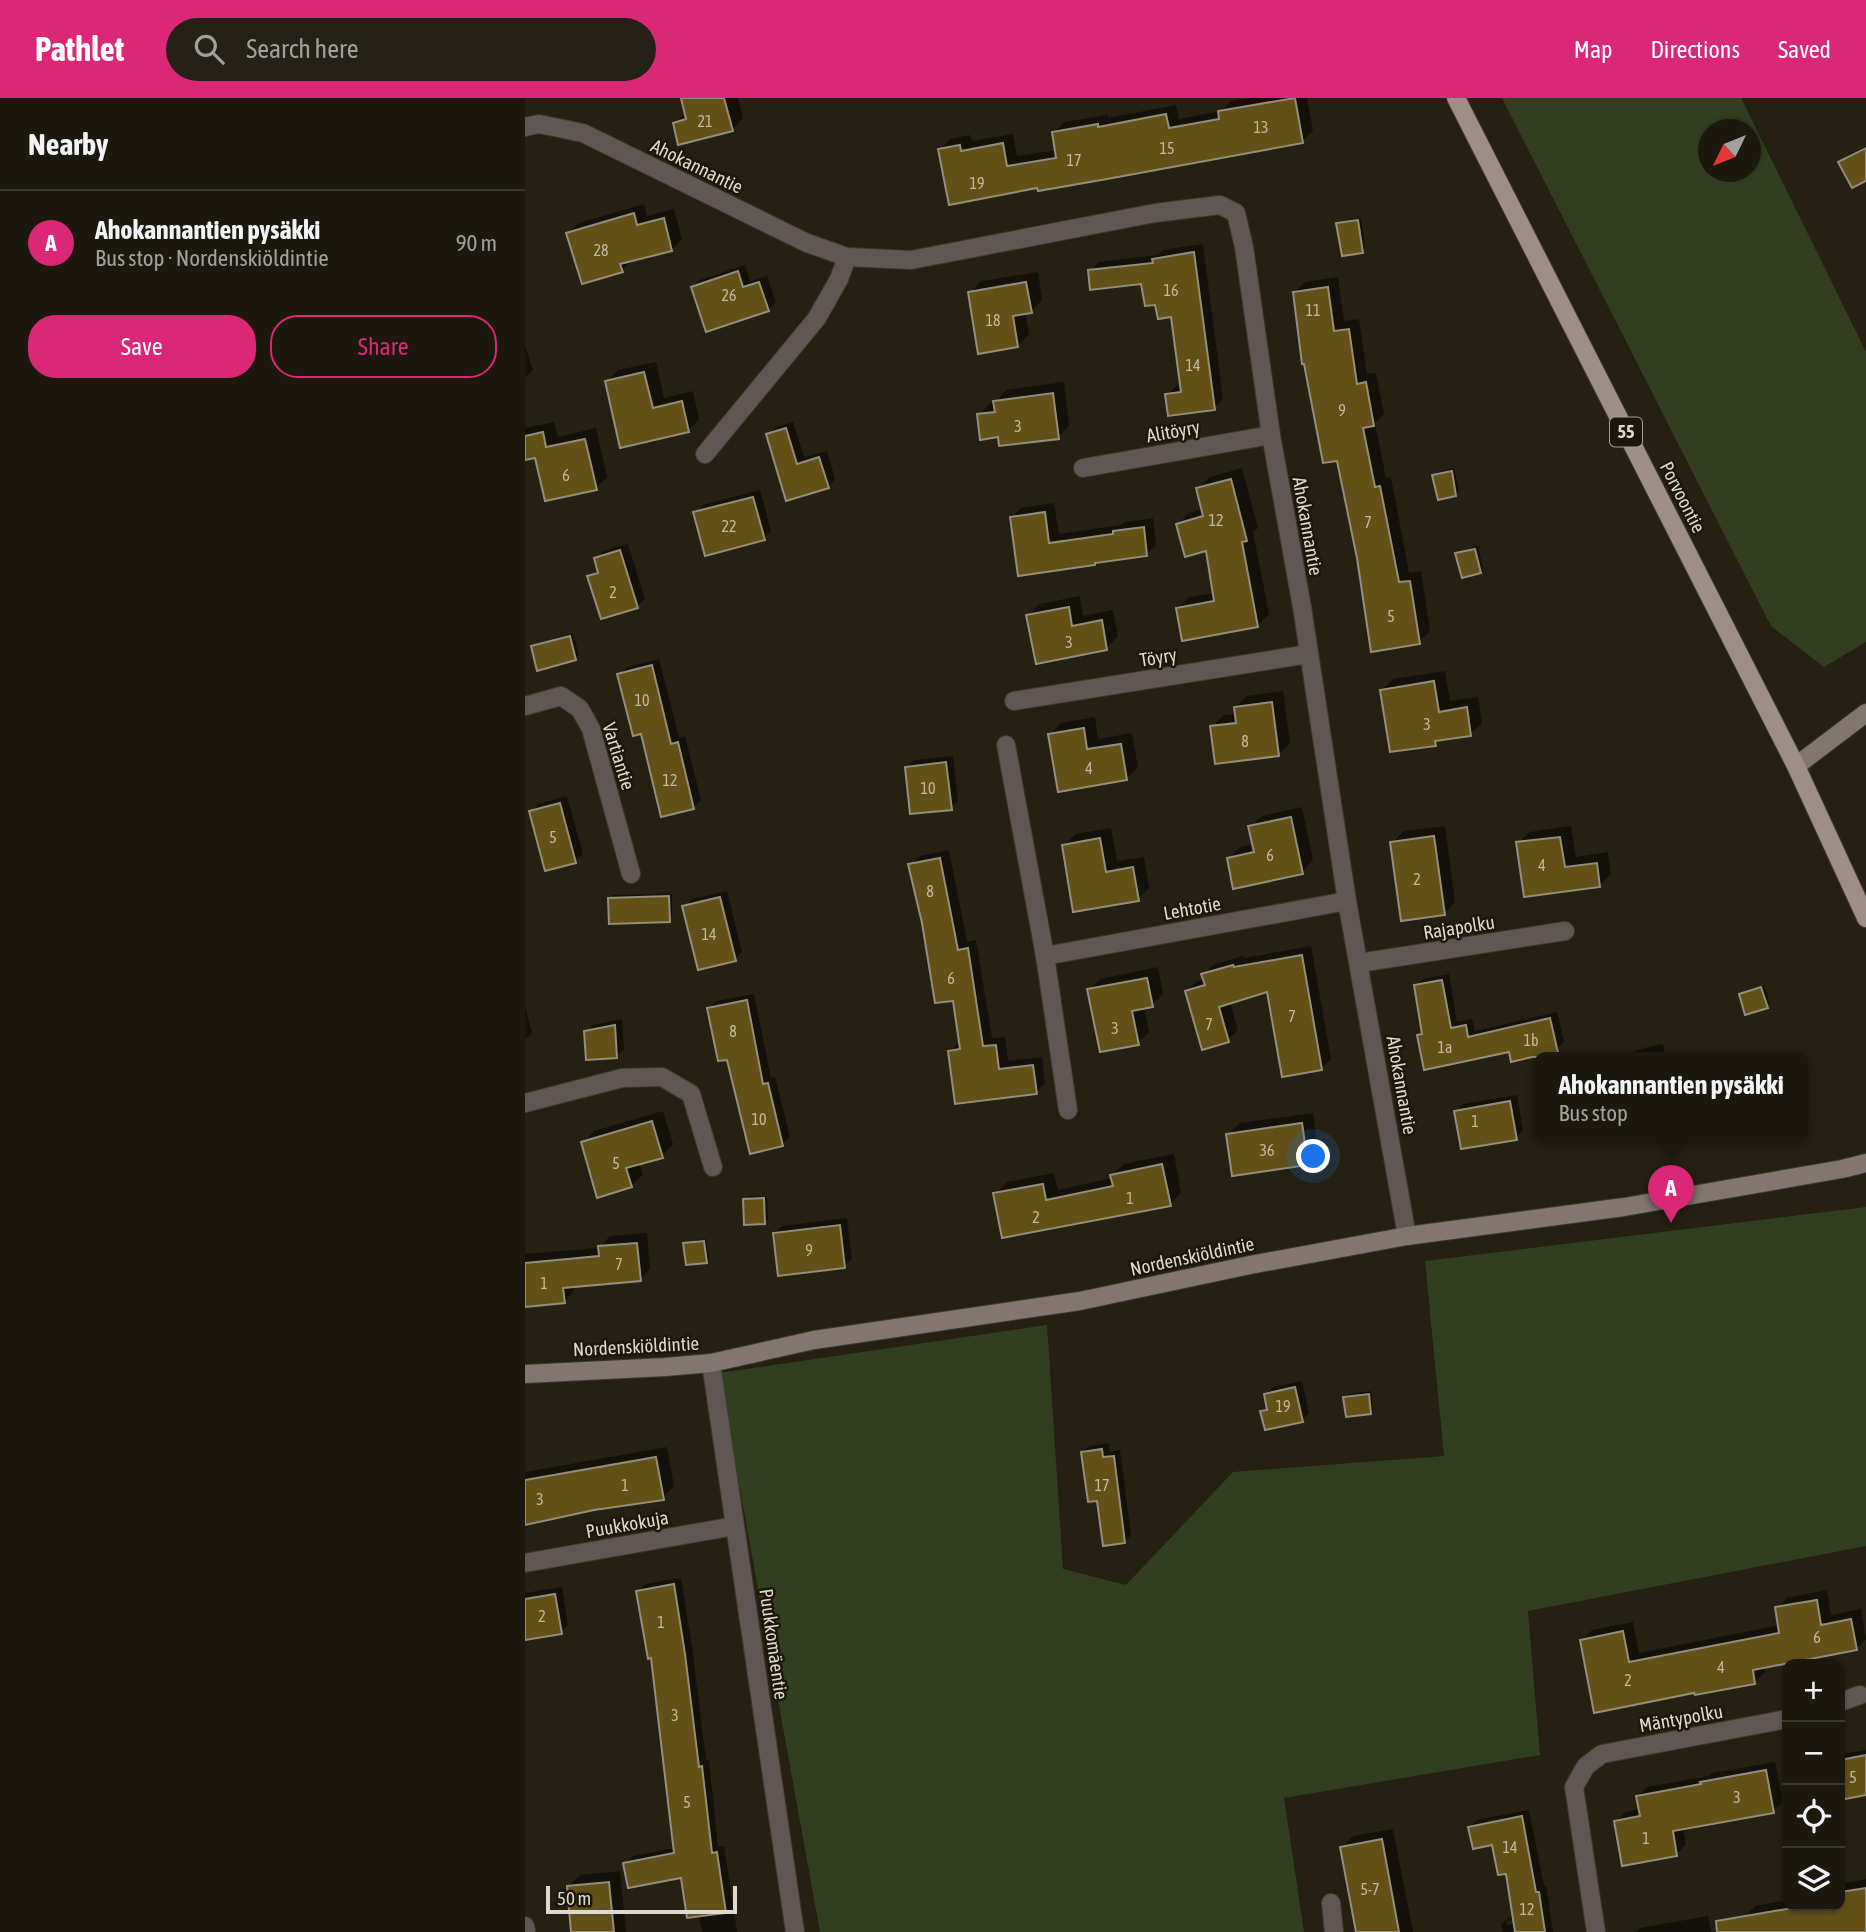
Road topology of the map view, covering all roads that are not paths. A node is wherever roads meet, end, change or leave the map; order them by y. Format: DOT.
graph roads {
  1 [pos="1456,98"];
  2 [pos="525,127"];
  3 [pos="848,257"];
  4 [pos="1271,435"];
  5 [pos="705,454"];
  6 [pos="1083,468"];
  7 [pos="1309,654"];
  8 [pos="1014,701"];
  9 [pos="525,706"];
  10 [pos="1866,713"];
  11 [pos="1006,745"];
  12 [pos="1796,766"];
  13 [pos="631,874"];
  14 [pos="1347,901"];
  15 [pos="1866,918"];
  16 [pos="1565,931"];
  17 [pos="1045,956"];
  18 [pos="1359,964"];
  19 [pos="525,1103"];
  20 [pos="1068,1110"];
  21 [pos="1866,1163"];
  22 [pos="713,1167"];
  23 [pos="1407,1236"];
  24 [pos="711,1363"];
  25 [pos="525,1374"];
  26 [pos="735,1527"];
  27 [pos="525,1563"];
  28 [pos="1860,1695"];
  29 [pos="1845,1700"];
  30 [pos="1782,1720"];
  31 [pos="1331,1903"];
  32 [pos="525,1926"];
  33 [pos="526,1932"];
  34 [pos="795,1932"];
  35 [pos="1334,1932"];
  36 [pos="1596,1932"];
  1 -- 12 [label="main road, Porvoontie / 55"];
  2 -- 3 [label="street, Ahokannantie"];
  3 -- 4 [label="street, Ahokannantie"];
  3 -- 5 [label="street"];
  4 -- 6 [label="street, Alitöyry"];
  4 -- 7 [label="street, Ahokannantie"];
  7 -- 8 [label="street, Töyry"];
  7 -- 14 [label="street, Ahokannantie"];
  9 -- 13 [label="street, Vartiantie"];
  10 -- 12 [label="main road"];
  11 -- 17 [label="street"];
  12 -- 15 [label="main road, Porvoontie / 55"];
  14 -- 17 [label="street, Lehtotie"];
  14 -- 18 [label="street, Ahokannantie"];
  16 -- 18 [label="street, Rajapolku"];
  17 -- 20 [label="street"];
  18 -- 23 [label="street, Ahokannantie"];
  19 -- 22 [label="street"];
  21 -- 23 [label="main road, Nordenskiöldintie"];
  23 -- 24 [label="main road, Nordenskiöldintie"];
  24 -- 25 [label="main road, Nordenskiöldintie"];
  24 -- 26 [label="street, Puukkomäentie"];
  26 -- 27 [label="street, Puukkokuja"];
  26 -- 34 [label="street, Puukkomäentie"];
  28 -- 29 [label="street"];
  30 -- 36 [label="street, Mäntypolku"];
  31 -- 35 [label="street"];
  32 -- 33 [label="street"];
}
